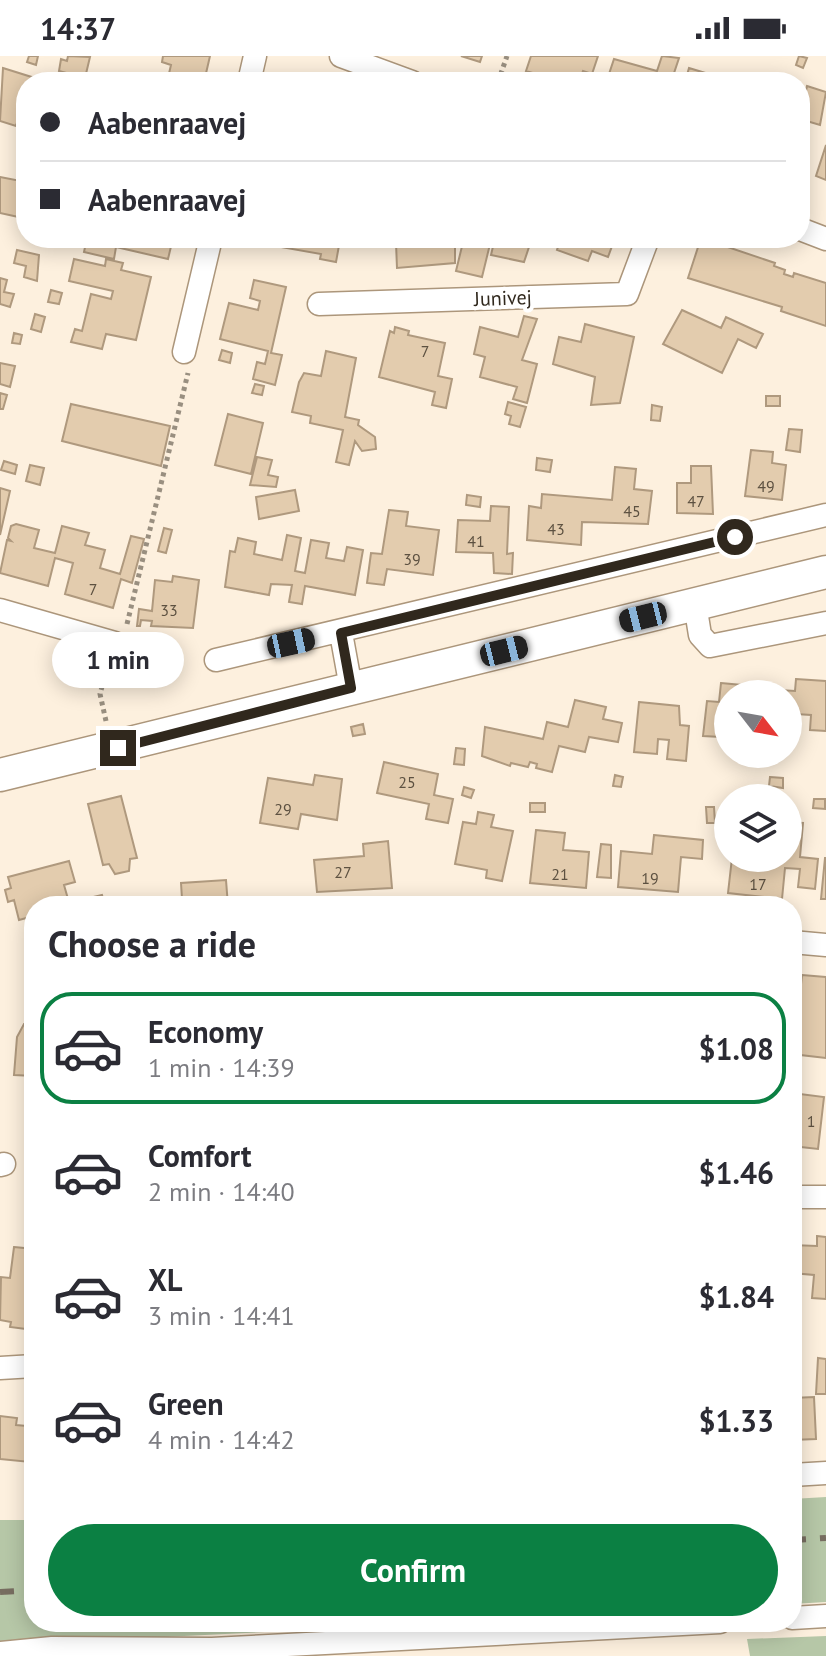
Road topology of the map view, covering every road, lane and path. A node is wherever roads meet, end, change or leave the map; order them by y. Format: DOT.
graph roads {
  1 [pos="341,56"];
  2 [pos="385,72"];
  3 [pos="209,248"];
  4 [pos="644,248"];
  5 [pos="319,304"];
  6 [pos="184,352"];
  7 [pos="826,515"];
  8 [pos="826,572"];
  9 [pos="695,604"];
  10 [pos="0,610"];
  11 [pos="826,623"];
  12 [pos="341,633"];
  13 [pos="115,643"];
  14 [pos="216,660"];
  15 [pos="351,688"];
  16 [pos="118,748"];
  17 [pos="0,775"];
  18 [pos="802,943"];
  19 [pos="826,945"];
  20 [pos="802,1197"];
  21 [pos="826,1197"];
  22 [pos="24,1367"];
  23 [pos="0,1368"];
  24 [pos="826,1473"];
  25 [pos="802,1474"];
  26 [pos="826,1616"];
  27 [pos="802,1617"];
  28 [pos="532,1632"];
  29 [pos="0,1653"];
  1 -- 2 [label="street"];
  3 -- 6 [label="street"];
  4 -- 5 [label="street, Junivej"];
  6 -- 13 [label="path"];
  7 -- 12 [label="street"];
  8 -- 9 [label="street"];
  9 -- 11 [label="street"];
  9 -- 15 [label="street"];
  10 -- 13 [label="street"];
  12 -- 14 [label="street"];
  12 -- 15 [label="street"];
  13 -- 16 [label="path"];
  15 -- 16 [label="street"];
  16 -- 17 [label="street"];
  18 -- 19 [label="street"];
  20 -- 21 [label="street"];
  22 -- 23 [label="street"];
  24 -- 25 [label="street"];
  26 -- 27 [label="street"];
  28 -- 29 [label="street"];
}
